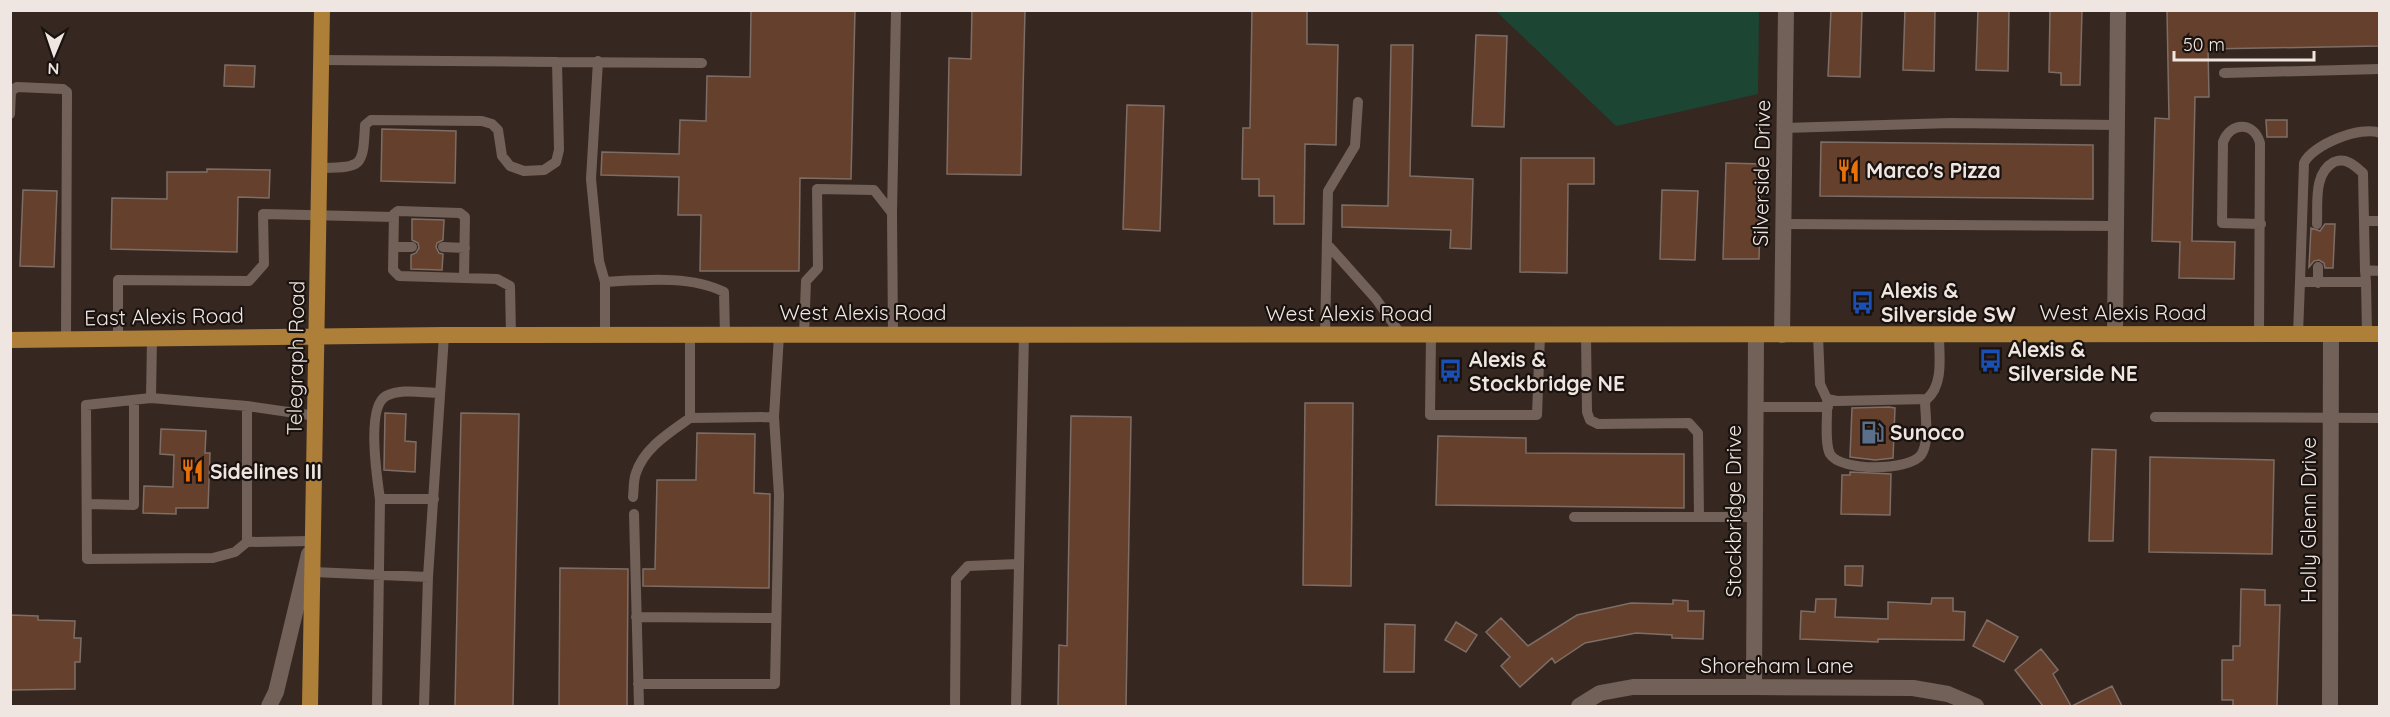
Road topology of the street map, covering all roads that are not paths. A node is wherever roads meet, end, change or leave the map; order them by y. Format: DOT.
graph roads {
  1 [pos="322,10"];
  2 [pos="896,10"];
  3 [pos="1786,10"];
  4 [pos="2118,10"];
  5 [pos="322,60"];
  6 [pos="557,62"];
  7 [pos="598,62"];
  8 [pos="702,63"];
  9 [pos="2379,69"];
  10 [pos="2224,73"];
  11 [pos="1358,102"];
  12 [pos="10,114"];
  13 [pos="2117,125"];
  14 [pos="1784,128"];
  15 [pos="2378,129"];
  16 [pos="320,168"];
  17 [pos="892,213"];
  18 [pos="320,217"];
  19 [pos="394,218"];
  20 [pos="2364,221"];
  21 [pos="2379,222"];
  22 [pos="1783,224"];
  23 [pos="2260,224"];
  24 [pos="2317,224"];
  25 [pos="2116,226"];
  26 [pos="1327,244"];
  27 [pos="394,247"];
  28 [pos="412,247"];
  29 [pos="443,247"];
  30 [pos="465,248"];
  31 [pos="2318,267"];
  32 [pos="2365,270"];
  33 [pos="2379,271"];
  34 [pos="464,278"];
  35 [pos="605,282"];
  36 [pos="2300,282"];
  37 [pos="2366,282"];
  38 [pos="2318,283"];
  39 [pos="893,334"];
  40 [pos="1024,334"];
  41 [pos="2115,334"];
  42 [pos="2259,334"];
  43 [pos="2298,334"];
  44 [pos="2331,334"];
  45 [pos="2373,334"];
  46 [pos="511,335"];
  47 [pos="605,335"];
  48 [pos="690,335"];
  49 [pos="725,335"];
  50 [pos="779,335"];
  51 [pos="804,335"];
  52 [pos="1586,335"];
  53 [pos="1782,335"];
  54 [pos="1818,335"];
  55 [pos="1939,335"];
  56 [pos="318,336"];
  57 [pos="444,336"];
  58 [pos="1325,336"];
  59 [pos="1402,336"];
  60 [pos="1431,336"];
  61 [pos="1540,336"];
  62 [pos="1756,336"];
  63 [pos="152,338"];
  64 [pos="66,339"];
  65 [pos="118,339"];
  66 [pos="10,340"];
  67 [pos="441,393"];
  68 [pos="151,398"];
  69 [pos="134,400"];
  70 [pos="1925,400"];
  71 [pos="1828,403"];
  72 [pos="248,406"];
  73 [pos="1756,407"];
  74 [pos="316,416"];
  75 [pos="774,417"];
  76 [pos="2155,417"];
  77 [pos="690,418"];
  78 [pos="2331,418"];
  79 [pos="2379,418"];
  80 [pos="633,497"];
  81 [pos="380,498"];
  82 [pos="434,499"];
  83 [pos="87,504"];
  84 [pos="633,514"];
  85 [pos="1574,517"];
  86 [pos="1699,517"];
  87 [pos="1755,517"];
  88 [pos="247,542"];
  89 [pos="312,542"];
  90 [pos="1020,564"];
  91 [pos="313,572"];
  92 [pos="379,575"];
  93 [pos="428,578"];
  94 [pos="636,617"];
  95 [pos="776,618"];
  96 [pos="638,684"];
  97 [pos="1754,687"];
  98 [pos="269,706"];
  99 [pos="310,706"];
  100 [pos="377,706"];
  101 [pos="424,706"];
  102 [pos="639,706"];
  103 [pos="955,706"];
  104 [pos="1016,706"];
  105 [pos="1579,706"];
  106 [pos="1976,706"];
  107 [pos="2330,706"];
  1 -- 5 [label="main road, Telegraph Road"];
  2 -- 17 [label="lane"];
  3 -- 14 [label="street, Silverside Drive"];
  4 -- 13 [label="street"];
  5 -- 6 [label="lane"];
  5 -- 16 [label="main road, Telegraph Road"];
  6 -- 7 [label="lane"];
  6 -- 16 [label="lane"];
  7 -- 8 [label="lane"];
  7 -- 35 [label="lane"];
  9 -- 10 [label="lane"];
  11 -- 26 [label="lane"];
  12 -- 64 [label="lane"];
  13 -- 14 [label="lane"];
  13 -- 25 [label="street"];
  14 -- 22 [label="street, Silverside Drive"];
  15 -- 36 [label="lane"];
  16 -- 18 [label="main road, Telegraph Road"];
  17 -- 39 [label="lane"];
  17 -- 51 [label="lane"];
  18 -- 19 [label="lane"];
  18 -- 56 [label="main road, Telegraph Road"];
  18 -- 65 [label="lane"];
  19 -- 27 [label="lane"];
  19 -- 30 [label="lane"];
  20 -- 21 [label="lane"];
  20 -- 24 [label="lane"];
  20 -- 32 [label="lane"];
  22 -- 25 [label="lane"];
  22 -- 53 [label="street, Silverside Drive"];
  23 -- 23 [label="lane"];
  23 -- 42 [label="lane"];
  25 -- 41 [label="street"];
  26 -- 58 [label="lane"];
  26 -- 59 [label="lane"];
  27 -- 28 [label="lane"];
  27 -- 34 [label="lane"];
  29 -- 30 [label="lane"];
  30 -- 34 [label="lane"];
  31 -- 38 [label="lane"];
  32 -- 33 [label="lane"];
  32 -- 37 [label="lane"];
  34 -- 46 [label="lane"];
  35 -- 47 [label="lane"];
  35 -- 49 [label="lane"];
  36 -- 38 [label="lane"];
  36 -- 43 [label="lane"];
  37 -- 38 [label="lane"];
  37 -- 45 [label="lane"];
  39 -- 40 [label="main road, West Alexis Road"];
  39 -- 51 [label="main road, West Alexis Road"];
  40 -- 58 [label="main road, West Alexis Road"];
  40 -- 90 [label="lane"];
  41 -- 42 [label="main road, West Alexis Road"];
  41 -- 55 [label="main road, West Alexis Road"];
  42 -- 43 [label="main road, West Alexis Road"];
  43 -- 44 [label="main road, West Alexis Road"];
  44 -- 45 [label="main road, West Alexis Road"];
  44 -- 78 [label="street, Holly Glenn Drive"];
  46 -- 47 [label="main road, West Alexis Road"];
  46 -- 57 [label="main road, West Alexis Road"];
  47 -- 48 [label="main road, West Alexis Road"];
  48 -- 49 [label="main road, West Alexis Road"];
  48 -- 77 [label="lane"];
  49 -- 50 [label="main road, West Alexis Road"];
  50 -- 51 [label="main road, West Alexis Road"];
  50 -- 75 [label="lane"];
  52 -- 61 [label="main road, West Alexis Road"];
  52 -- 62 [label="main road, West Alexis Road"];
  52 -- 86 [label="lane"];
  53 -- 54 [label="main road, West Alexis Road"];
  53 -- 62 [label="main road, West Alexis Road"];
  54 -- 55 [label="main road, West Alexis Road"];
  54 -- 71 [label="lane"];
  55 -- 70 [label="lane"];
  56 -- 57 [label="main road, West Alexis Road"];
  56 -- 63 [label="main road, East Alexis Road"];
  56 -- 74 [label="main road, Telegraph Road"];
  57 -- 67 [label="lane"];
  58 -- 59 [label="main road, West Alexis Road"];
  59 -- 60 [label="main road, West Alexis Road"];
  60 -- 61 [label="main road, West Alexis Road"];
  60 -- 61 [label="lane"];
  62 -- 73 [label="street, Stockbridge Drive"];
  63 -- 65 [label="main road, East Alexis Road"];
  63 -- 68 [label="lane"];
  64 -- 65 [label="main road, East Alexis Road"];
  64 -- 66 [label="main road, East Alexis Road"];
  67 -- 81 [label="lane"];
  67 -- 82 [label="lane"];
  68 -- 69 [label="lane"];
  68 -- 72 [label="lane"];
  69 -- 83 [label="lane"];
  69 -- 83 [label="lane"];
  70 -- 71 [label="lane"];
  70 -- 71 [label="lane"];
  71 -- 73 [label="lane"];
  72 -- 74 [label="lane"];
  72 -- 88 [label="lane"];
  73 -- 87 [label="street, Stockbridge Drive"];
  74 -- 89 [label="main road, Telegraph Road"];
  75 -- 77 [label="lane"];
  75 -- 95 [label="lane"];
  76 -- 78 [label="lane"];
  77 -- 80 [label="lane"];
  78 -- 79 [label="lane"];
  78 -- 107 [label="street, Holly Glenn Drive"];
  81 -- 82 [label="lane"];
  81 -- 92 [label="lane"];
  82 -- 93 [label="lane"];
  83 -- 88 [label="lane"];
  84 -- 94 [label="lane"];
  85 -- 86 [label="lane"];
  86 -- 87 [label="lane"];
  87 -- 97 [label="street, Stockbridge Drive"];
  88 -- 89 [label="lane"];
  89 -- 91 [label="main road, Telegraph Road"];
  89 -- 98 [label="street"];
  90 -- 103 [label="lane"];
  90 -- 104 [label="lane"];
  91 -- 92 [label="lane"];
  91 -- 99 [label="main road, Telegraph Road"];
  92 -- 93 [label="lane"];
  92 -- 100 [label="lane"];
  93 -- 101 [label="lane"];
  94 -- 95 [label="lane"];
  94 -- 96 [label="lane"];
  95 -- 96 [label="lane"];
  96 -- 102 [label="lane"];
  97 -- 105 [label="street, Shoreham Lane"];
  97 -- 106 [label="street, Shoreham Lane"];
}
